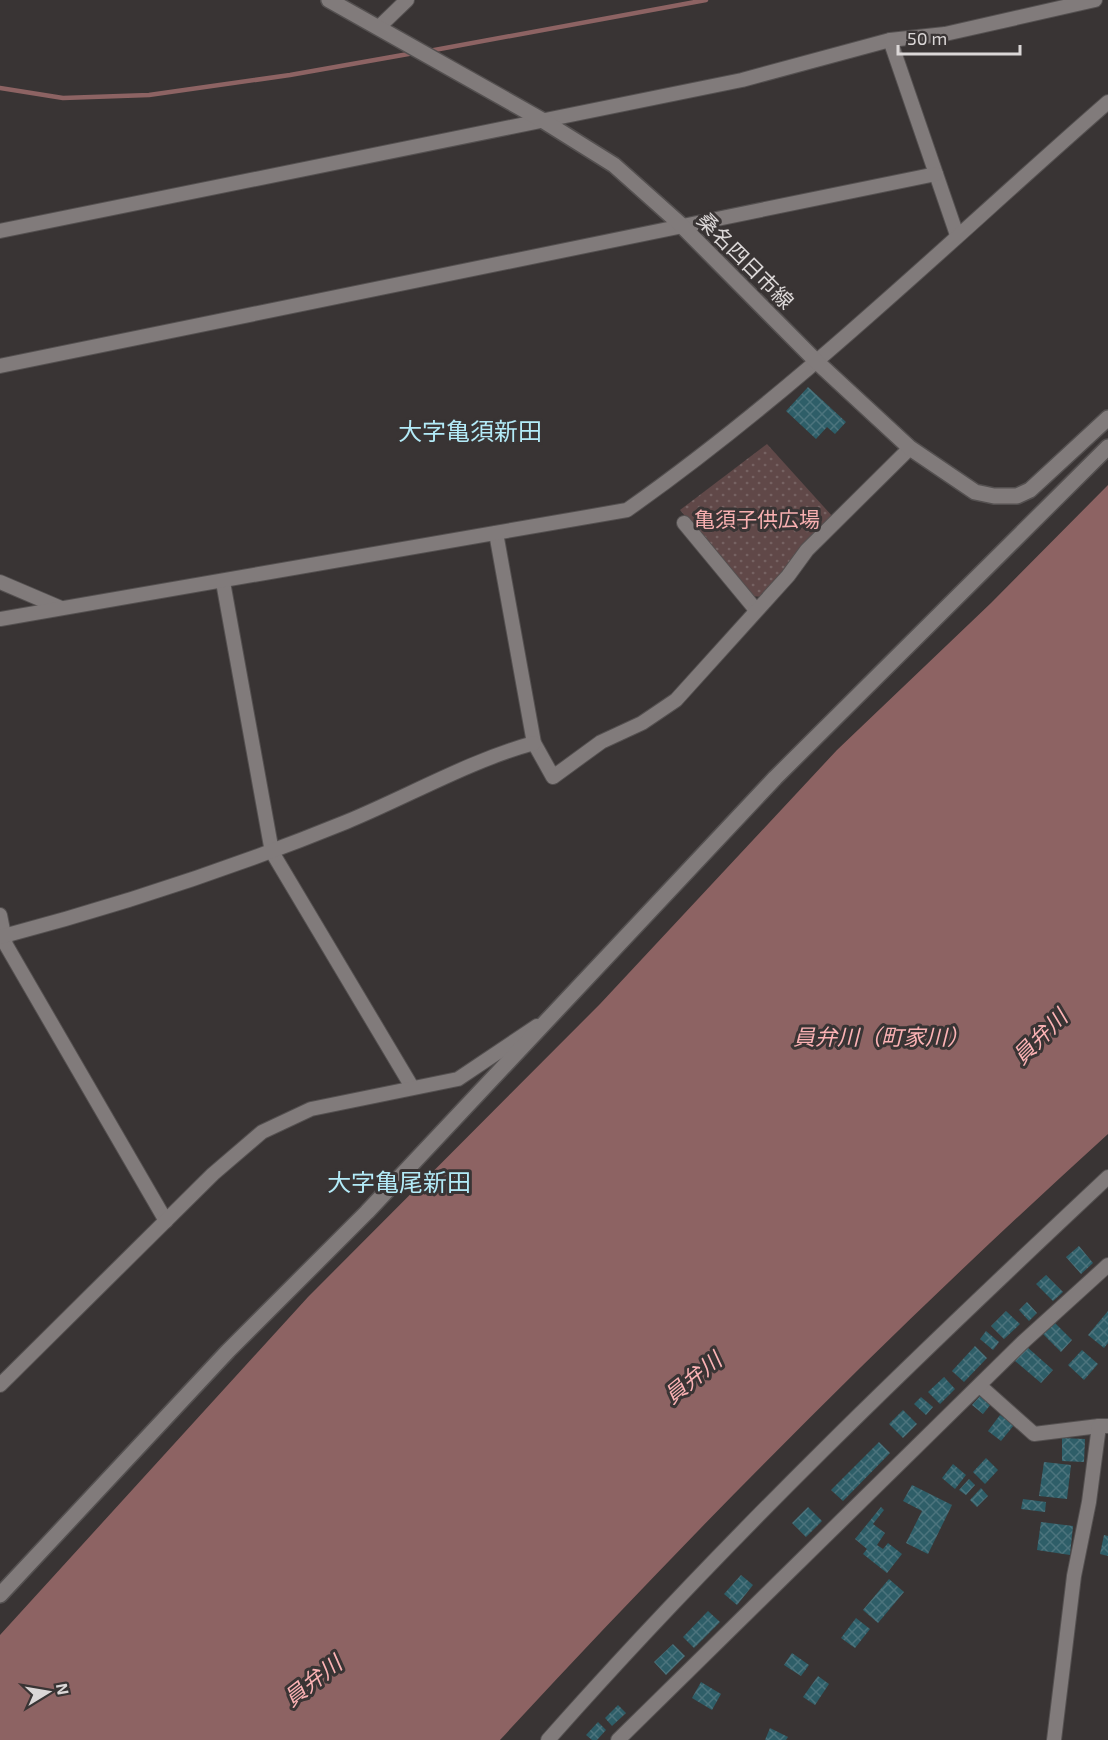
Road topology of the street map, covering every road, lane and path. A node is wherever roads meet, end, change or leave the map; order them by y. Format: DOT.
graph roads {
  1 [pos="329,0"];
  2 [pos="407,0"];
  3 [pos="1095,0"];
  4 [pos="379,27"];
  5 [pos="890,40"];
  6 [pos="1108,102"];
  7 [pos="542,120"];
  8 [pos="936,174"];
  9 [pos="682,226"];
  10 [pos="0,231"];
  11 [pos="957,235"];
  12 [pos="818,362"];
  13 [pos="0,366"];
  14 [pos="1108,418"];
  15 [pos="1108,447"];
  16 [pos="910,448"];
  17 [pos="684,523"];
  18 [pos="496,534"];
  19 [pos="0,582"];
  20 [pos="223,582"];
  21 [pos="62,609"];
  22 [pos="756,610"];
  23 [pos="0,619"];
  24 [pos="534,743"];
  25 [pos="272,852"];
  26 [pos="0,915"];
  27 [pos="2,936"];
  28 [pos="543,1022"];
  29 [pos="412,1088"];
  30 [pos="1108,1177"];
  31 [pos="166,1221"];
  32 [pos="1108,1264"];
  33 [pos="0,1385"];
  34 [pos="980,1386"];
  35 [pos="1103,1426"];
  36 [pos="0,1595"];
  37 [pos="548,1740"];
  38 [pos="618,1740"];
  39 [pos="1054,1740"];
  1 -- 4 [label="street, 桑名四日市線"];
  2 -- 4 [label="street"];
  3 -- 5 [label="street"];
  4 -- 7 [label="street, 桑名四日市線"];
  5 -- 7 [label="street"];
  5 -- 8 [label="street"];
  6 -- 11 [label="street"];
  7 -- 9 [label="street, 桑名四日市線"];
  7 -- 10 [label="street"];
  8 -- 9 [label="street"];
  8 -- 11 [label="street"];
  9 -- 12 [label="street, 桑名四日市線"];
  9 -- 13 [label="street"];
  11 -- 12 [label="street"];
  12 -- 16 [label="street, 桑名四日市線"];
  12 -- 18 [label="street"];
  14 -- 16 [label="street, 桑名四日市線"];
  15 -- 28 [label="street"];
  16 -- 22 [label="street"];
  17 -- 22 [label="street"];
  18 -- 20 [label="street"];
  18 -- 24 [label="street"];
  19 -- 21 [label="street"];
  20 -- 21 [label="street"];
  20 -- 25 [label="street"];
  21 -- 23 [label="street"];
  22 -- 24 [label="street"];
  24 -- 25 [label="street"];
  25 -- 27 [label="street"];
  25 -- 29 [label="street"];
  26 -- 27 [label="street"];
  27 -- 31 [label="street"];
  28 -- 29 [label="street"];
  28 -- 36 [label="street"];
  29 -- 31 [label="street"];
  30 -- 37 [label="street"];
  31 -- 33 [label="street"];
  32 -- 34 [label="street"];
  34 -- 35 [label="street"];
  34 -- 38 [label="street"];
  35 -- 39 [label="street"];
}
